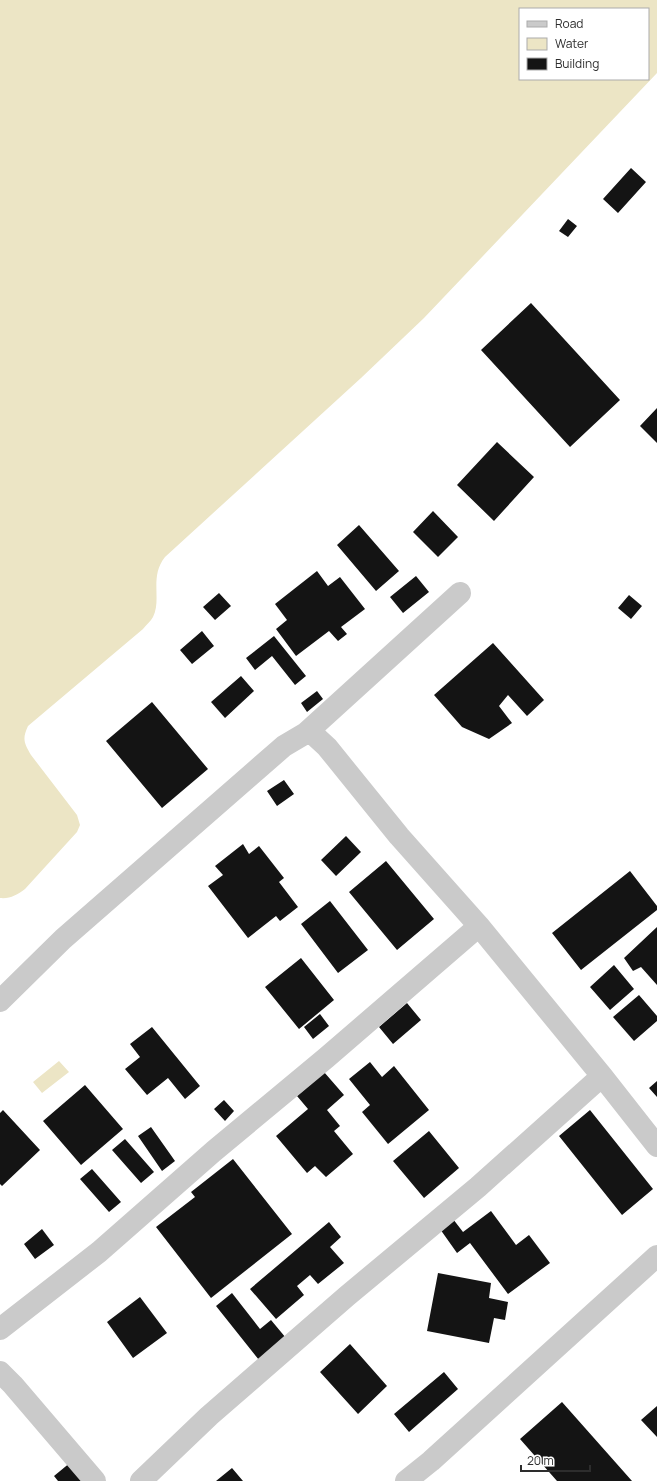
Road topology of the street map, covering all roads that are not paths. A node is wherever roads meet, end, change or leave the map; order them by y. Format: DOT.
graph roads {
  1 [pos="460,593"];
  2 [pos="306,733"];
  3 [pos="479,926"];
  4 [pos="0,1001"];
  5 [pos="602,1076"];
  6 [pos="657,1146"];
  7 [pos="657,1256"];
  8 [pos="0,1328"];
  9 [pos="0,1372"];
  10 [pos="95,1481"];
  11 [pos="141,1481"];
  12 [pos="406,1481"];
  1 -- 2 [label="street"];
  2 -- 3 [label="street"];
  2 -- 4 [label="street"];
  3 -- 5 [label="street"];
  3 -- 8 [label="street"];
  5 -- 6 [label="street"];
  5 -- 11 [label="street"];
  7 -- 12 [label="street"];
  9 -- 10 [label="street"];
}
